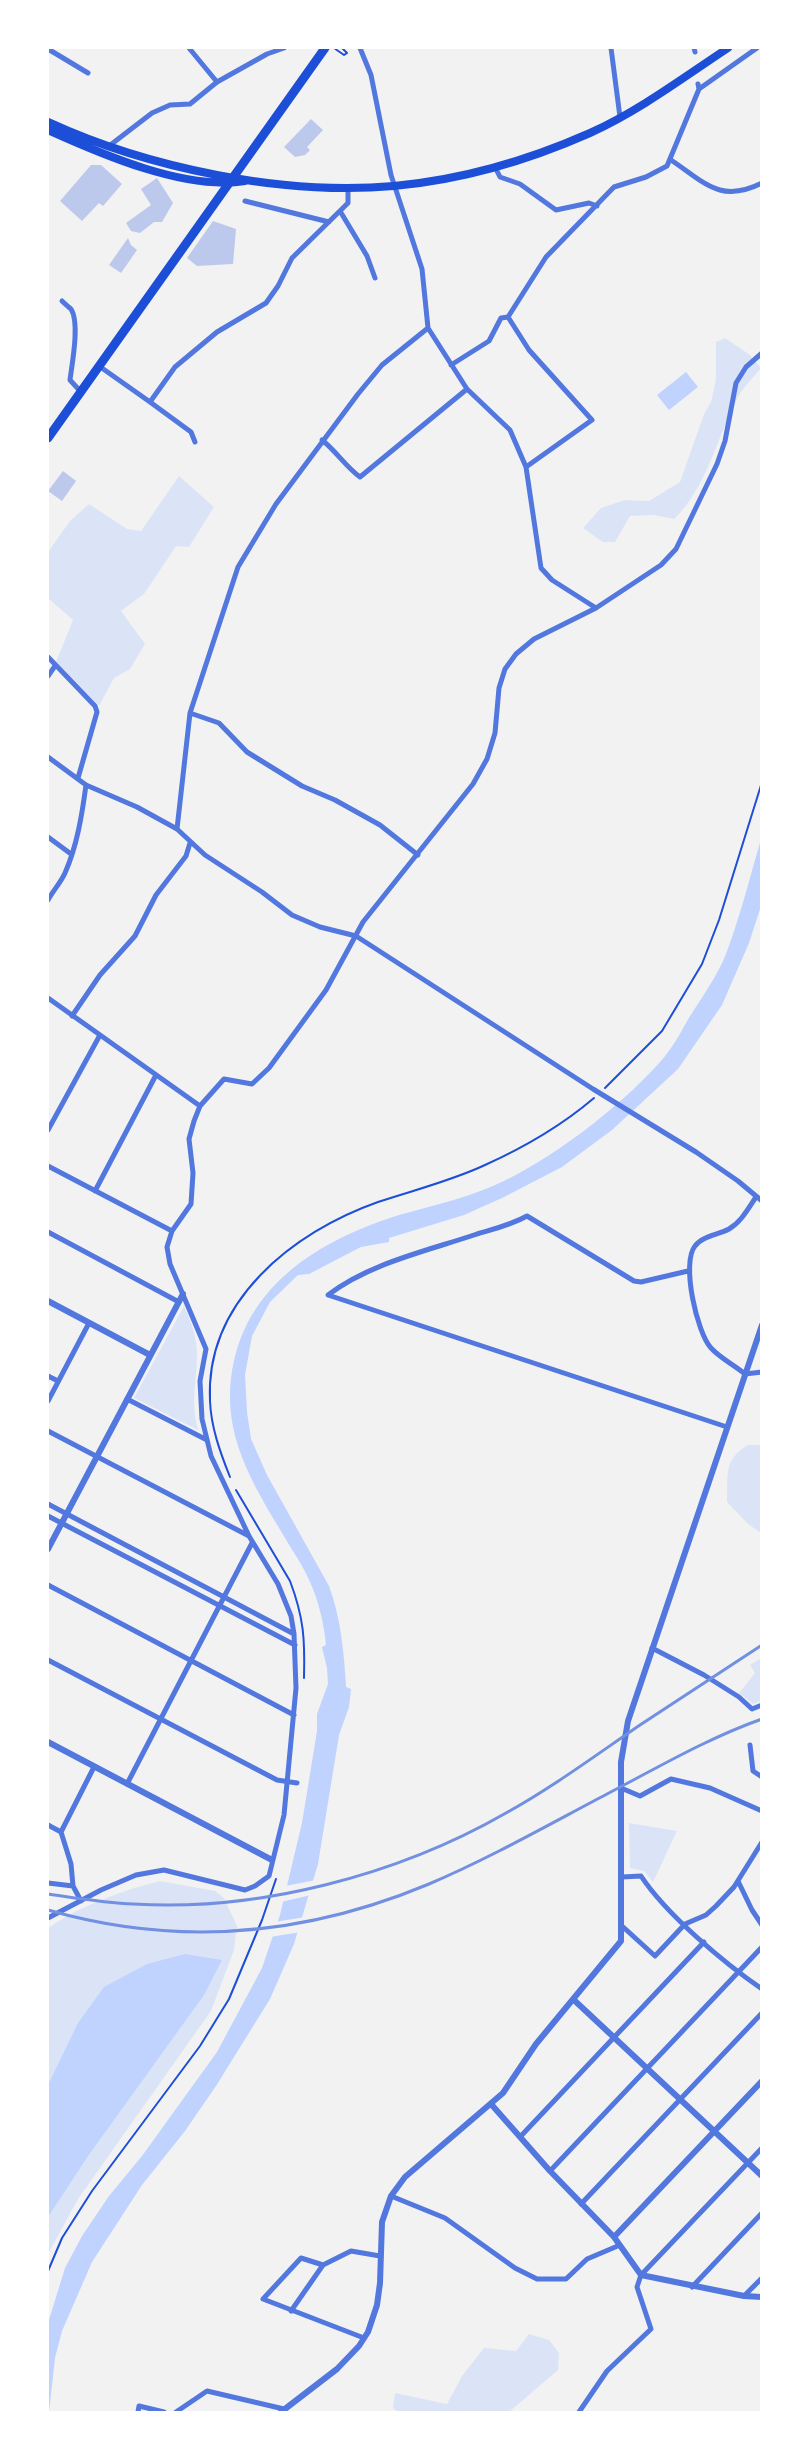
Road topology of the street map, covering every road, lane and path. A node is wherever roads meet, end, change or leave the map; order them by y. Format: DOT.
graph roads {
  1 [pos="189,48"];
  2 [pos="284,48"];
  3 [pos="324,48"];
  4 [pos="335,48"];
  5 [pos="342,48"];
  6 [pos="360,48"];
  7 [pos="611,48"];
  8 [pos="728,48"];
  9 [pos="757,48"];
  10 [pos="48,49"];
  11 [pos="88,73"];
  12 [pos="217,82"];
  13 [pos="620,117"];
  14 [pos="48,122"];
  15 [pos="48,130"];
  16 [pos="108,147"];
  17 [pos="671,160"];
  18 [pos="495,167"];
  19 [pos="230,180"];
  20 [pos="762,183"];
  21 [pos="395,186"];
  22 [pos="348,188"];
  23 [pos="245,202"];
  24 [pos="597,206"];
  25 [pos="340,211"];
  26 [pos="329,222"];
  27 [pos="375,278"];
  28 [pos="62,301"];
  29 [pos="508,317"];
  30 [pos="428,328"];
  31 [pos="762,353"];
  32 [pos="451,365"];
  33 [pos="99,366"];
  34 [pos="467,389"];
  35 [pos="81,392"];
  36 [pos="150,402"];
  37 [pos="48,438"];
  38 [pos="322,440"];
  39 [pos="195,442"];
  40 [pos="526,467"];
  41 [pos="596,608"];
  42 [pos="48,657"];
  43 [pos="55,666"];
  44 [pos="48,676"];
  45 [pos="190,713"];
  46 [pos="48,756"];
  47 [pos="78,778"];
  48 [pos="762,782"];
  49 [pos="86,785"];
  50 [pos="177,829"];
  51 [pos="48,837"];
  52 [pos="190,844"];
  53 [pos="71,854"];
  54 [pos="418,855"];
  55 [pos="48,900"];
  56 [pos="356,936"];
  57 [pos="48,998"];
  58 [pos="72,1016"];
  59 [pos="100,1035"];
  60 [pos="156,1075"];
  61 [pos="601,1094"];
  62 [pos="200,1106"];
  63 [pos="48,1130"];
  64 [pos="48,1166"];
  65 [pos="95,1191"];
  66 [pos="756,1197"];
  67 [pos="762,1201"];
  68 [pos="172,1231"];
  69 [pos="48,1232"];
  70 [pos="688,1271"];
  71 [pos="183,1294"];
  72 [pos="48,1301"];
  73 [pos="179,1302"];
  74 [pos="89,1323"];
  75 [pos="762,1325"];
  76 [pos="150,1355"];
  77 [pos="762,1372"];
  78 [pos="745,1374"];
  79 [pos="48,1376"];
  80 [pos="58,1381"];
  81 [pos="126,1399"];
  82 [pos="48,1401"];
  83 [pos="727,1427"];
  84 [pos="48,1431"];
  85 [pos="207,1440"];
  86 [pos="96,1457"];
  87 [pos="48,1504"];
  88 [pos="66,1514"];
  89 [pos="48,1516"];
  90 [pos="61,1523"];
  91 [pos="248,1536"];
  92 [pos="252,1543"];
  93 [pos="48,1549"];
  94 [pos="141,1554"];
  95 [pos="137,1562"];
  96 [pos="48,1585"];
  97 [pos="224,1597"];
  98 [pos="220,1606"];
  99 [pos="294,1634"];
  100 [pos="295,1645"];
  101 [pos="652,1648"];
  102 [pos="48,1660"];
  103 [pos="191,1661"];
  104 [pos="303,1685"];
  105 [pos="762,1705"];
  106 [pos="294,1715"];
  107 [pos="160,1720"];
  108 [pos="48,1742"];
  109 [pos="750,1745"];
  110 [pos="94,1767"];
  111 [pos="762,1777"];
  112 [pos="285,1783"];
  113 [pos="297,1783"];
  114 [pos="127,1784"];
  115 [pos="621,1788"];
  116 [pos="762,1811"];
  117 [pos="48,1825"];
  118 [pos="60,1832"];
  119 [pos="762,1842"];
  120 [pos="272,1860"];
  121 [pos="277,1875"];
  122 [pos="622,1876"];
  123 [pos="738,1881"];
  124 [pos="48,1883"];
  125 [pos="73,1886"];
  126 [pos="81,1901"];
  127 [pos="48,1918"];
  128 [pos="685,1924"];
  129 [pos="762,1925"];
  130 [pos="622,1926"];
  131 [pos="704,1942"];
  132 [pos="762,1947"];
  133 [pos="738,1972"];
  134 [pos="762,1989"];
  135 [pos="574,2000"];
  136 [pos="762,2013"];
  137 [pos="614,2037"];
  138 [pos="647,2068"];
  139 [pos="762,2081"];
  140 [pos="680,2099"];
  141 [pos="491,2104"];
  142 [pos="714,2131"];
  143 [pos="520,2137"];
  144 [pos="762,2148"];
  145 [pos="748,2163"];
  146 [pos="550,2171"];
  147 [pos="762,2176"];
  148 [pos="391,2196"];
  149 [pos="581,2204"];
  150 [pos="762,2213"];
  151 [pos="614,2236"];
  152 [pos="620,2245"];
  153 [pos="380,2256"];
  154 [pos="323,2265"];
  155 [pos="48,2271"];
  156 [pos="641,2275"];
  157 [pos="762,2278"];
  158 [pos="692,2286"];
  159 [pos="744,2296"];
  160 [pos="762,2297"];
  161 [pos="291,2311"];
  162 [pos="364,2338"];
  163 [pos="283,2411"];
  164 [pos="138,2412"];
  165 [pos="164,2412"];
  166 [pos="176,2412"];
  167 [pos="579,2412"];
  1 -- 12 [label="street"];
  2 -- 12 [label="street"];
  3 -- 19 [label="highway"];
  4 -- 5 [label="path"];
  6 -- 21 [label="street"];
  7 -- 13 [label="street"];
  8 -- 13 [label="main road"];
  9 -- 17 [label="street"];
  10 -- 11 [label="street"];
  12 -- 16 [label="street"];
  13 -- 18 [label="main road"];
  14 -- 16 [label="main road"];
  15 -- 19 [label="main road"];
  16 -- 19 [label="main road"];
  17 -- 20 [label="street"];
  17 -- 24 [label="street"];
  18 -- 21 [label="main road"];
  18 -- 24 [label="street"];
  19 -- 22 [label="main road"];
  19 -- 33 [label="highway"];
  21 -- 22 [label="main road"];
  21 -- 30 [label="street"];
  22 -- 25 [label="street"];
  23 -- 26 [label="street"];
  24 -- 29 [label="street"];
  25 -- 26 [label="street"];
  25 -- 27 [label="street"];
  26 -- 36 [label="street"];
  28 -- 35 [label="street"];
  29 -- 32 [label="street"];
  29 -- 40 [label="street"];
  30 -- 32 [label="street"];
  30 -- 38 [label="street"];
  31 -- 41 [label="street"];
  32 -- 34 [label="street"];
  33 -- 35 [label="highway"];
  33 -- 36 [label="street"];
  34 -- 38 [label="street"];
  34 -- 40 [label="street"];
  35 -- 37 [label="highway"];
  36 -- 39 [label="street"];
  38 -- 45 [label="street"];
  40 -- 41 [label="street"];
  41 -- 54 [label="street"];
  42 -- 43 [label="street"];
  43 -- 44 [label="street"];
  43 -- 47 [label="street"];
  45 -- 50 [label="street"];
  45 -- 54 [label="street"];
  46 -- 47 [label="street"];
  47 -- 49 [label="street"];
  48 -- 61 [label="path"];
  49 -- 50 [label="street"];
  49 -- 53 [label="street"];
  50 -- 52 [label="street"];
  51 -- 53 [label="street"];
  52 -- 56 [label="street"];
  52 -- 58 [label="street"];
  53 -- 55 [label="street"];
  54 -- 56 [label="street"];
  56 -- 61 [label="street"];
  56 -- 62 [label="street"];
  57 -- 58 [label="street"];
  58 -- 59 [label="street"];
  59 -- 60 [label="street"];
  59 -- 63 [label="street"];
  60 -- 62 [label="street"];
  60 -- 65 [label="street"];
  61 -- 66 [label="street"];
  61 -- 104 [label="path"];
  62 -- 68 [label="street"];
  64 -- 65 [label="street"];
  65 -- 68 [label="street"];
  66 -- 67 [label="street"];
  66 -- 70 [label="street"];
  68 -- 71 [label="street"];
  69 -- 73 [label="street"];
  70 -- 78 [label="street"];
  70 -- 83 [label="street"];
  71 -- 73 [label="street"];
  71 -- 85 [label="street"];
  72 -- 74 [label="street"];
  73 -- 76 [label="street"];
  74 -- 76 [label="street"];
  74 -- 80 [label="street"];
  75 -- 78 [label="street"];
  76 -- 81 [label="street"];
  77 -- 78 [label="street"];
  78 -- 83 [label="street"];
  79 -- 80 [label="street"];
  80 -- 82 [label="street"];
  81 -- 85 [label="street"];
  81 -- 86 [label="street"];
  83 -- 101 [label="street"];
  84 -- 86 [label="street"];
  85 -- 91 [label="street"];
  86 -- 88 [label="street"];
  86 -- 91 [label="street"];
  87 -- 88 [label="street"];
  88 -- 90 [label="street"];
  88 -- 94 [label="street"];
  89 -- 90 [label="street"];
  90 -- 93 [label="street"];
  90 -- 95 [label="street"];
  91 -- 92 [label="street"];
  92 -- 97 [label="street"];
  92 -- 99 [label="street"];
  94 -- 95 [label="street"];
  94 -- 97 [label="street"];
  95 -- 98 [label="street"];
  96 -- 103 [label="street"];
  97 -- 98 [label="street"];
  97 -- 99 [label="street"];
  98 -- 100 [label="street"];
  98 -- 103 [label="street"];
  99 -- 100 [label="street"];
  100 -- 106 [label="street"];
  101 -- 105 [label="street"];
  101 -- 115 [label="street"];
  102 -- 107 [label="street"];
  103 -- 106 [label="street"];
  103 -- 107 [label="street"];
  106 -- 112 [label="street"];
  107 -- 112 [label="street"];
  107 -- 114 [label="street"];
  108 -- 110 [label="street"];
  109 -- 111 [label="street"];
  110 -- 114 [label="street"];
  110 -- 118 [label="street"];
  112 -- 113 [label="street"];
  112 -- 120 [label="street"];
  114 -- 120 [label="street"];
  115 -- 116 [label="street"];
  115 -- 122 [label="street"];
  117 -- 118 [label="street"];
  118 -- 125 [label="street"];
  119 -- 123 [label="street"];
  120 -- 126 [label="street"];
  121 -- 155 [label="path"];
  122 -- 128 [label="street"];
  122 -- 130 [label="street"];
  123 -- 128 [label="street"];
  123 -- 129 [label="street"];
  124 -- 125 [label="street"];
  125 -- 126 [label="street"];
  126 -- 127 [label="street"];
  128 -- 130 [label="street"];
  128 -- 131 [label="street"];
  130 -- 135 [label="street"];
  131 -- 133 [label="street"];
  131 -- 137 [label="street"];
  132 -- 133 [label="street"];
  133 -- 134 [label="street"];
  133 -- 138 [label="street"];
  135 -- 137 [label="street"];
  135 -- 141 [label="street"];
  136 -- 140 [label="street"];
  137 -- 138 [label="street"];
  137 -- 143 [label="street"];
  138 -- 140 [label="street"];
  138 -- 146 [label="street"];
  139 -- 142 [label="street"];
  140 -- 142 [label="street"];
  140 -- 149 [label="street"];
  141 -- 143 [label="street"];
  141 -- 148 [label="street"];
  142 -- 145 [label="street"];
  142 -- 151 [label="street"];
  143 -- 146 [label="street"];
  144 -- 145 [label="street"];
  145 -- 147 [label="street"];
  145 -- 156 [label="street"];
  146 -- 149 [label="street"];
  148 -- 152 [label="street"];
  148 -- 153 [label="street"];
  149 -- 151 [label="street"];
  150 -- 158 [label="street"];
  151 -- 152 [label="street"];
  152 -- 156 [label="street"];
  153 -- 154 [label="street"];
  153 -- 162 [label="street"];
  154 -- 161 [label="street"];
  154 -- 161 [label="street"];
  156 -- 158 [label="street"];
  156 -- 167 [label="street"];
  157 -- 159 [label="street"];
  158 -- 159 [label="street"];
  159 -- 160 [label="street"];
  161 -- 162 [label="street"];
  162 -- 163 [label="street"];
  163 -- 166 [label="street"];
  164 -- 165 [label="street"];
}
